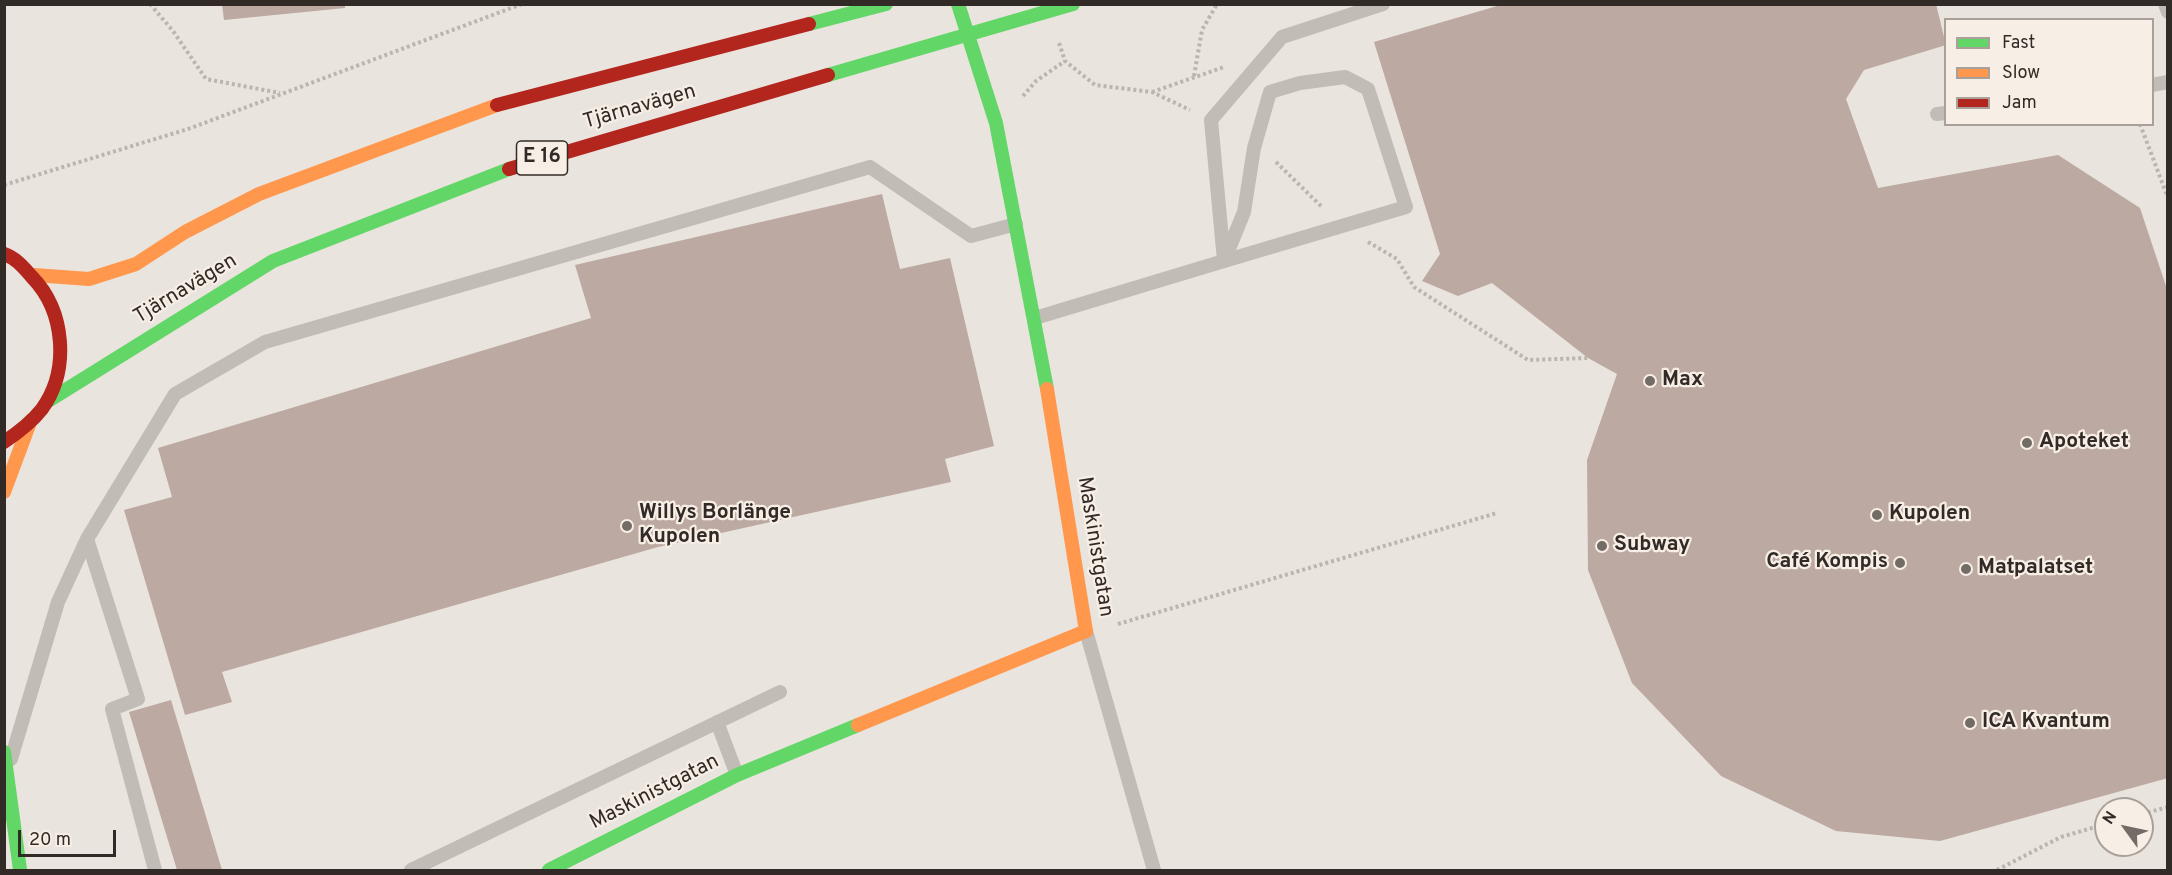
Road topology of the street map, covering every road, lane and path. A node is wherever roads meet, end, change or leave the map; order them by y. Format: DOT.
graph roads {
  1 [pos="150,4"];
  2 [pos="522,4"];
  3 [pos="886,4"];
  4 [pos="958,4"];
  5 [pos="1073,4"];
  6 [pos="1217,4"];
  7 [pos="1383,4"];
  8 [pos="2165,4"];
  9 [pos="2168,12"];
  10 [pos="969,37"];
  11 [pos="1065,61"];
  12 [pos="1255,68"];
  13 [pos="1194,77"];
  14 [pos="1036,81"];
  15 [pos="1152,92"];
  16 [pos="281,94"];
  17 [pos="2141,126"];
  18 [pos="4,185"];
  19 [pos="2168,198"];
  20 [pos="1016,224"];
  21 [pos="1339,225"];
  22 [pos="4,254"];
  23 [pos="1224,261"];
  24 [pos="34,275"];
  25 [pos="1035,318"];
  26 [pos="1588,358"];
  27 [pos="48,401"];
  28 [pos="29,426"];
  29 [pos="4,442"];
  30 [pos="4,492"];
  31 [pos="1497,513"];
  32 [pos="87,539"];
  33 [pos="1114,625"];
  34 [pos="1086,631"];
  35 [pos="780,692"];
  36 [pos="717,722"];
  37 [pos="4,752"];
  38 [pos="6,774"];
  39 [pos="737,776"];
  40 [pos="2094,827"];
  41 [pos="20,870"];
  42 [pos="155,870"];
  43 [pos="411,870"];
  44 [pos="549,870"];
  45 [pos="1154,870"];
  46 [pos="1997,870"];
  1 -- 16 [label="path"];
  2 -- 16 [label="path"];
  3 -- 24 [label="main road, Tjärnavägen"];
  4 -- 10 [label="main road, Maskinistgatan"];
  5 -- 10 [label="main road, Tjärnavägen / E 16"];
  6 -- 13 [label="path"];
  7 -- 12 [label="lane"];
  8 -- 9 [label="lane"];
  10 -- 20 [label="main road, Maskinistgatan"];
  10 -- 27 [label="main road, Tjärnavägen / E 16"];
  11 -- 14 [label="path"];
  12 -- 13 [label="path"];
  12 -- 23 [label="lane"];
  13 -- 15 [label="path"];
  16 -- 18 [label="path"];
  17 -- 19 [label="path"];
  20 -- 25 [label="main road, Maskinistgatan"];
  20 -- 32 [label="lane"];
  21 -- 23 [label="lane"];
  21 -- 23 [label="lane"];
  21 -- 26 [label="path"];
  22 -- 24 [label="main road"];
  23 -- 25 [label="lane"];
  24 -- 27 [label="main road"];
  25 -- 34 [label="main road, Maskinistgatan"];
  27 -- 28 [label="main road"];
  28 -- 29 [label="main road"];
  28 -- 30 [label="main road"];
  31 -- 33 [label="path"];
  32 -- 38 [label="lane"];
  32 -- 42 [label="lane"];
  34 -- 39 [label="main road, Maskinistgatan"];
  34 -- 45 [label="lane"];
  35 -- 36 [label="lane"];
  36 -- 39 [label="lane"];
  36 -- 43 [label="lane"];
  37 -- 38 [label="main road"];
  38 -- 41 [label="main road"];
  39 -- 44 [label="main road, Maskinistgatan"];
  40 -- 46 [label="path"];
}
